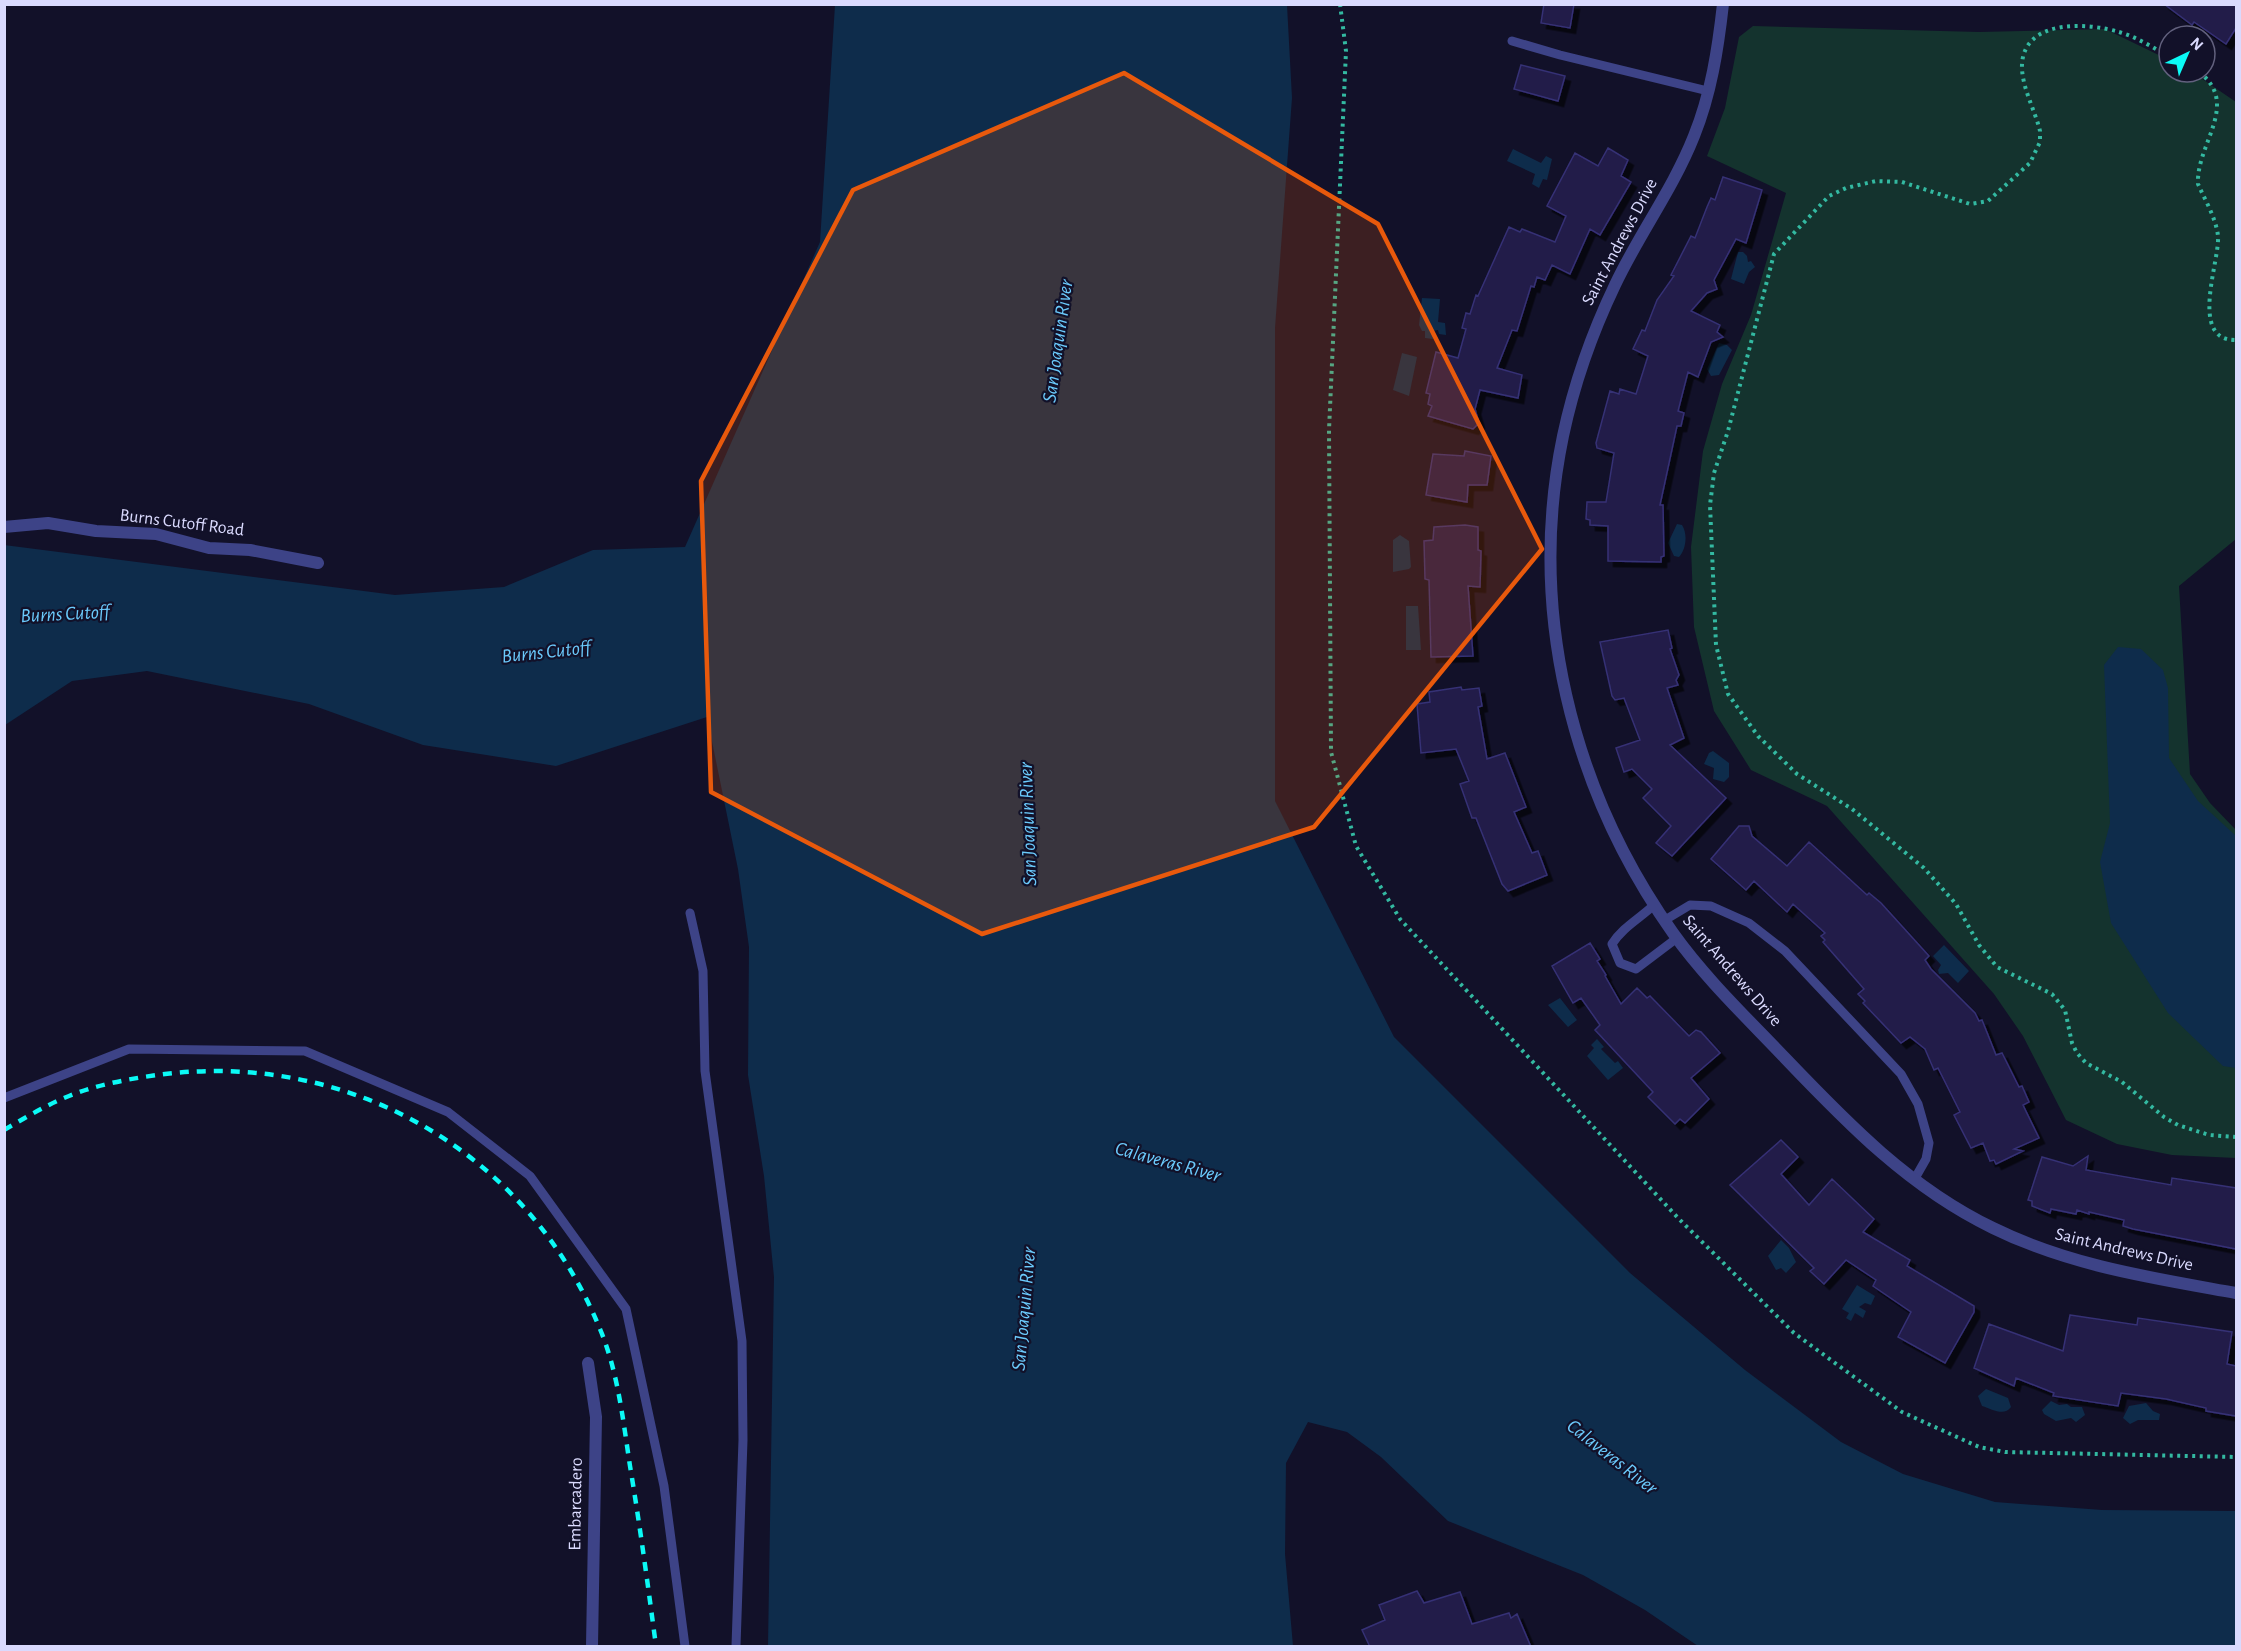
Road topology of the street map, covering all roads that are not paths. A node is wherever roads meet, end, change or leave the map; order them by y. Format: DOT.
graph roads {
  1 [pos="1723,4"];
  2 [pos="1512,41"];
  3 [pos="1708,91"];
  4 [pos="4,527"];
  5 [pos="318,563"];
  6 [pos="1654,905"];
  7 [pos="690,913"];
  8 [pos="1665,920"];
  9 [pos="1677,938"];
  10 [pos="4,1098"];
  11 [pos="1914,1180"];
  12 [pos="2236,1293"];
  13 [pos="588,1363"];
  14 [pos="592,1647"];
  15 [pos="685,1647"];
  16 [pos="736,1647"];
  1 -- 3 [label="street, Saint Andrews Drive"];
  2 -- 3 [label="lane"];
  3 -- 6 [label="street, Saint Andrews Drive"];
  4 -- 5 [label="street, Burns Cutoff Road"];
  6 -- 8 [label="street, Saint Andrews Drive"];
  6 -- 9 [label="lane"];
  7 -- 16 [label="lane"];
  8 -- 9 [label="street, Saint Andrews Drive"];
  8 -- 11 [label="lane"];
  9 -- 11 [label="street, Saint Andrews Drive"];
  10 -- 15 [label="lane"];
  11 -- 12 [label="street, Saint Andrews Drive"];
  13 -- 14 [label="street, Embarcadero"];
}
